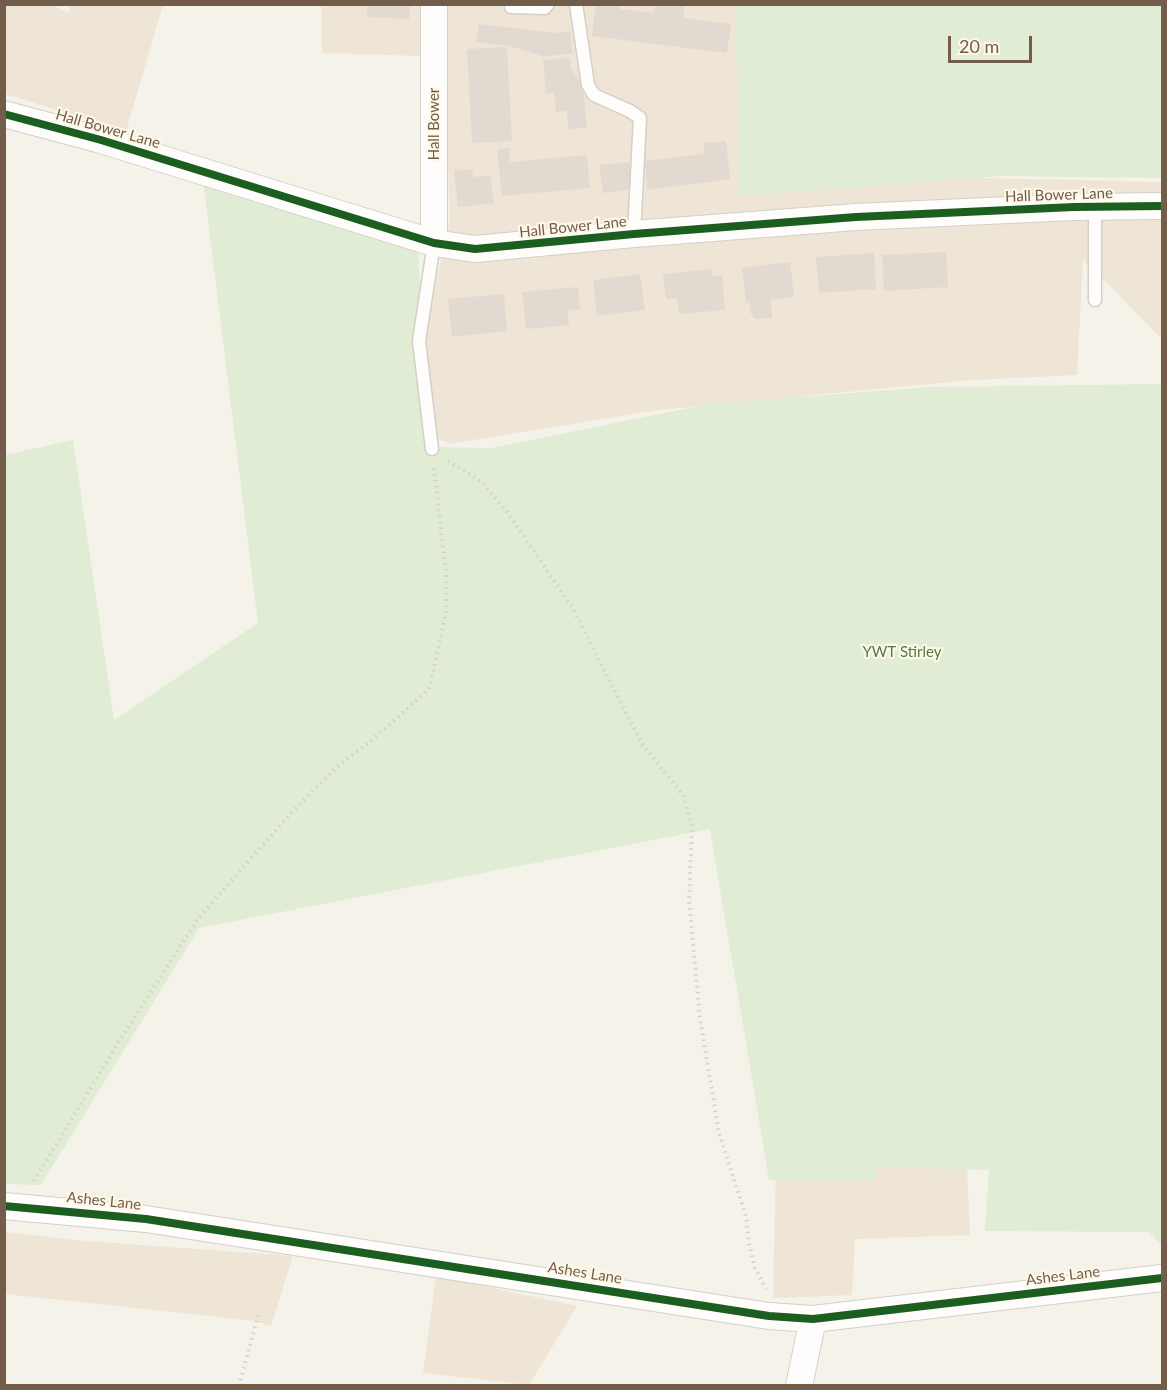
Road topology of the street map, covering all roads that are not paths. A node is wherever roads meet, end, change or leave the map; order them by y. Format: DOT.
graph roads {
  1 [pos="434,4"];
  2 [pos="548,4"];
  3 [pos="576,4"];
  4 [pos="511,7"];
  5 [pos="4,114"];
  6 [pos="1095,206"];
  7 [pos="1162,206"];
  8 [pos="634,234"];
  9 [pos="434,243"];
  10 [pos="1095,300"];
  11 [pos="432,449"];
  12 [pos="13,1206"];
  13 [pos="1162,1278"];
  14 [pos="813,1318"];
  15 [pos="799,1386"];
  1 -- 9 [label="street, Hall Bower"];
  2 -- 4 [label="lane"];
  3 -- 8 [label="lane"];
  5 -- 9 [label="street, Hall Bower Lane"];
  6 -- 7 [label="street, Hall Bower Lane"];
  6 -- 8 [label="street, Hall Bower Lane"];
  6 -- 10 [label="lane"];
  8 -- 9 [label="street, Hall Bower Lane"];
  9 -- 11 [label="lane"];
  12 -- 14 [label="street, Ashes Lane"];
  13 -- 14 [label="street, Ashes Lane"];
  14 -- 15 [label="street"];
}
